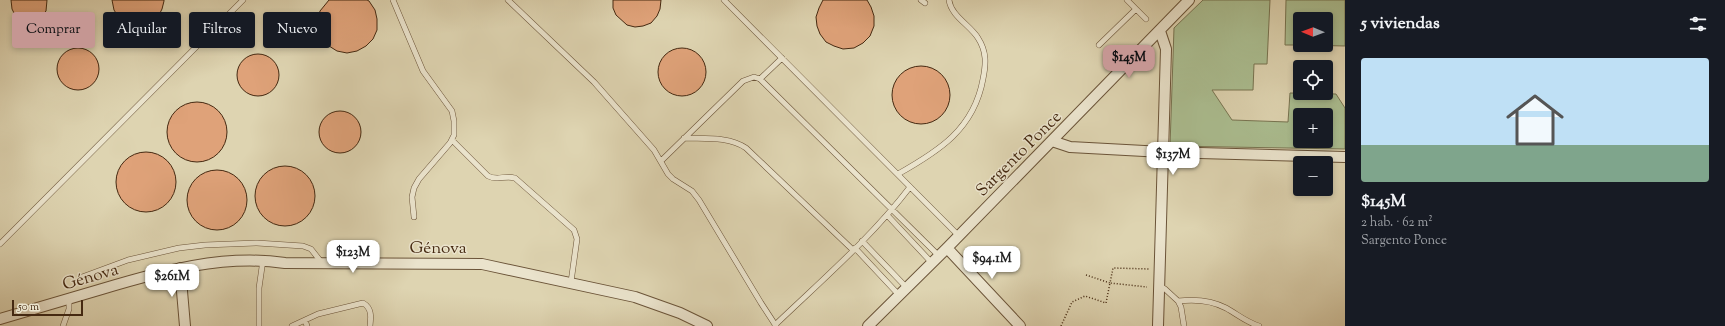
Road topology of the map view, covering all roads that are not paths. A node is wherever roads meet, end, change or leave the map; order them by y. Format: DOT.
graph roads {
  1 [pos="243,0"];
  2 [pos="393,0"];
  3 [pos="508,0"];
  4 [pos="724,0"];
  5 [pos="949,0"];
  6 [pos="1127,0"];
  7 [pos="1189,0"];
  8 [pos="1136,9"];
  9 [pos="1146,19"];
  10 [pos="1160,31"];
  11 [pos="1099,45"];
  12 [pos="782,58"];
  13 [pos="760,79"];
  14 [pos="684,138"];
  15 [pos="452,140"];
  16 [pos="1052,141"];
  17 [pos="1163,152"];
  18 [pos="1345,157"];
  19 [pos="661,161"];
  20 [pos="898,174"];
  21 [pos="910,187"];
  22 [pos="893,209"];
  23 [pos="887,215"];
  24 [pos="414,217"];
  25 [pos="959,236"];
  26 [pos="862,241"];
  27 [pos="0,244"];
  28 [pos="947,248"];
  29 [pos="854,249"];
  30 [pos="263,260"];
  31 [pos="935,260"];
  32 [pos="322,263"];
  33 [pos="180,268"];
  34 [pos="82,277"];
  35 [pos="571,282"];
  36 [pos="1159,286"];
  37 [pos="907,288"];
  38 [pos="899,295"];
  39 [pos="69,298"];
  40 [pos="1178,301"];
  41 [pos="0,319"];
  42 [pos="305,320"];
  43 [pos="776,325"];
  44 [pos="63,326"];
  45 [pos="185,326"];
  46 [pos="259,326"];
  47 [pos="292,326"];
  48 [pos="307,326"];
  49 [pos="370,326"];
  50 [pos="707,326"];
  51 [pos="868,326"];
  52 [pos="1020,326"];
  53 [pos="1158,326"];
  54 [pos="1184,326"];
  55 [pos="1259,326"];
  1 -- 27 [label="lane"];
  2 -- 15 [label="lane"];
  3 -- 19 [label="lane"];
  4 -- 12 [label="lane"];
  5 -- 20 [label="lane"];
  6 -- 8 [label="lane"];
  7 -- 10 [label="street, Sargento Ponce"];
  8 -- 9 [label="lane"];
  8 -- 11 [label="lane"];
  10 -- 16 [label="street, Sargento Ponce"];
  10 -- 17 [label="street"];
  12 -- 13 [label="lane"];
  12 -- 20 [label="lane"];
  13 -- 14 [label="lane"];
  13 -- 22 [label="lane"];
  14 -- 19 [label="lane"];
  14 -- 29 [label="lane"];
  15 -- 24 [label="lane"];
  15 -- 35 [label="lane"];
  16 -- 17 [label="street"];
  16 -- 25 [label="street, Sargento Ponce"];
  17 -- 18 [label="street"];
  17 -- 36 [label="street"];
  19 -- 43 [label="lane"];
  20 -- 21 [label="lane"];
  21 -- 22 [label="lane"];
  21 -- 25 [label="lane"];
  22 -- 23 [label="lane"];
  22 -- 31 [label="lane"];
  23 -- 26 [label="lane"];
  23 -- 31 [label="lane"];
  25 -- 28 [label="street, Sargento Ponce"];
  26 -- 29 [label="lane"];
  26 -- 37 [label="lane"];
  28 -- 31 [label="street, Sargento Ponce"];
  28 -- 52 [label="street"];
  29 -- 38 [label="lane"];
  29 -- 43 [label="lane"];
  30 -- 32 [label="street, Génova"];
  30 -- 33 [label="street, Génova"];
  30 -- 46 [label="lane"];
  31 -- 37 [label="street, Sargento Ponce"];
  32 -- 34 [label="lane"];
  32 -- 35 [label="street, Génova"];
  33 -- 39 [label="street, Génova"];
  33 -- 45 [label="street"];
  35 -- 50 [label="street, Génova"];
  36 -- 40 [label="lane"];
  36 -- 53 [label="street"];
  37 -- 38 [label="street, Sargento Ponce"];
  38 -- 51 [label="street, Sargento Ponce"];
  39 -- 41 [label="street, Génova"];
  39 -- 44 [label="lane"];
  40 -- 54 [label="lane"];
  40 -- 55 [label="lane"];
  42 -- 47 [label="lane"];
  42 -- 48 [label="lane"];
  42 -- 49 [label="lane"];
}
